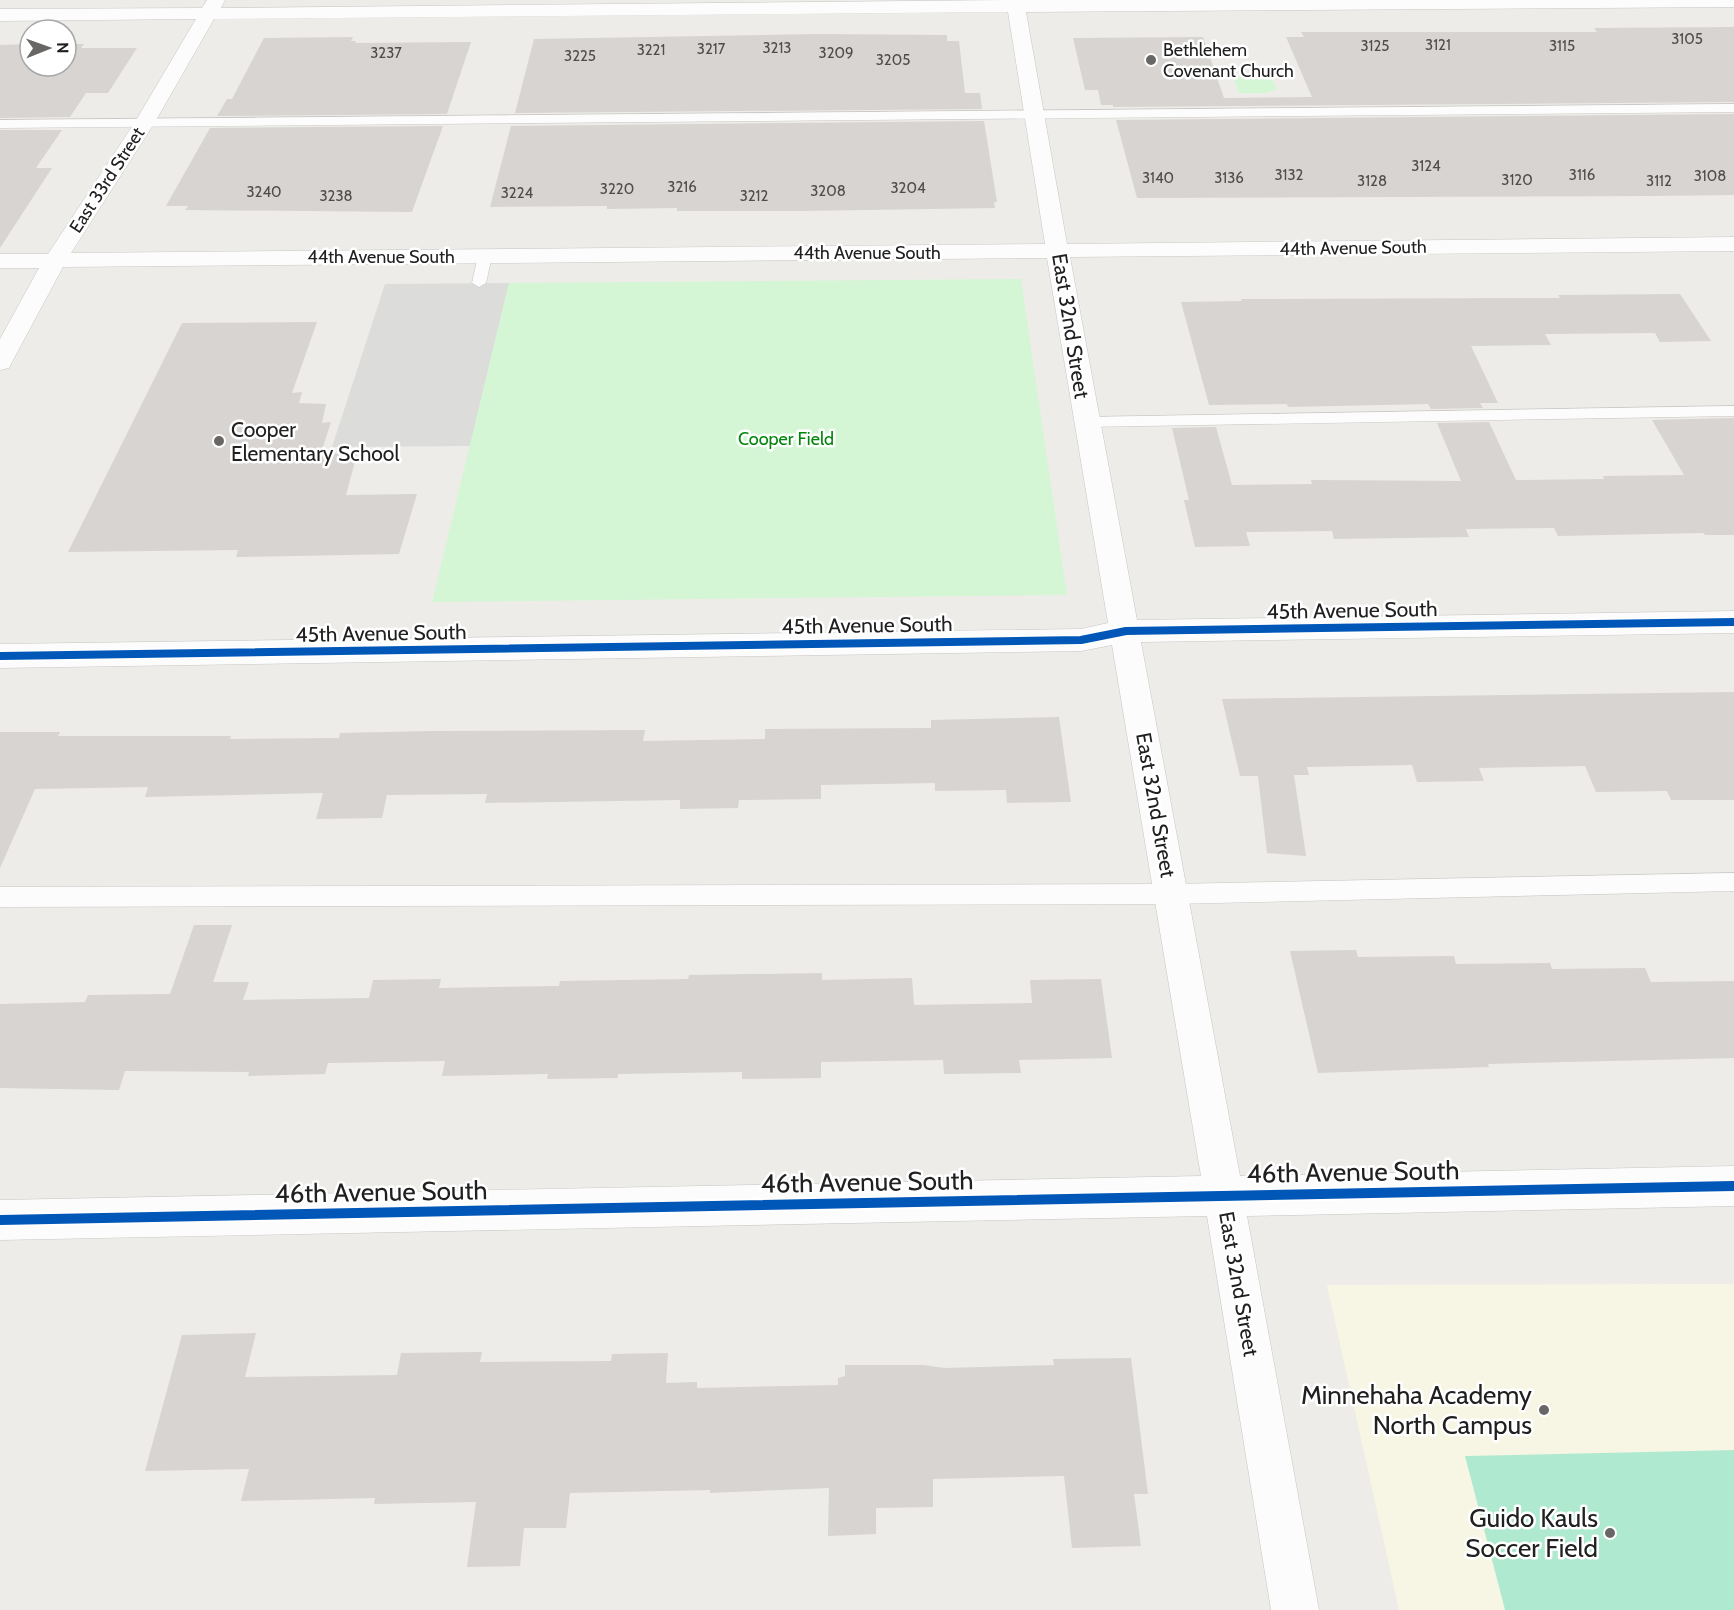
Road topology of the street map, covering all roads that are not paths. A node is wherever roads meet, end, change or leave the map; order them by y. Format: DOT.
graph roads {
  1 [pos="1734,1"];
  2 [pos="1016,4"];
  3 [pos="212,7"];
  4 [pos="0,15"];
  5 [pos="1734,108"];
  6 [pos="1036,115"];
  7 [pos="145,122"];
  8 [pos="0,124"];
  9 [pos="1734,244"];
  10 [pos="1059,252"];
  11 [pos="485,256"];
  12 [pos="57,260"];
  13 [pos="0,261"];
  14 [pos="479,283"];
  15 [pos="0,362"];
  16 [pos="1734,411"];
  17 [pos="1086,422"];
  18 [pos="1734,622"];
  19 [pos="1126,631"];
  20 [pos="0,656"];
  21 [pos="1734,882"];
  22 [pos="1172,894"];
  23 [pos="0,897"];
  24 [pos="1734,1186"];
  25 [pos="1224,1196"];
  26 [pos="0,1220"];
  27 [pos="1295,1610"];
  1 -- 2 [label="street"];
  2 -- 3 [label="street"];
  2 -- 6 [label="street, East 32nd Street"];
  3 -- 4 [label="street"];
  3 -- 7 [label="street, East 33rd Street"];
  5 -- 6 [label="lane"];
  6 -- 7 [label="lane"];
  6 -- 10 [label="street, East 32nd Street"];
  7 -- 8 [label="lane"];
  7 -- 12 [label="street, East 33rd Street"];
  9 -- 10 [label="street, 44th Avenue South"];
  10 -- 11 [label="street, 44th Avenue South"];
  10 -- 17 [label="street, East 32nd Street"];
  11 -- 12 [label="street, 44th Avenue South"];
  11 -- 14 [label="lane"];
  12 -- 13 [label="street, 44th Avenue South"];
  12 -- 15 [label="street, East 33rd Street"];
  16 -- 17 [label="lane"];
  17 -- 19 [label="street, East 32nd Street"];
  18 -- 19 [label="street, 45th Avenue South"];
  19 -- 20 [label="street, 45th Avenue South"];
  19 -- 22 [label="street, East 32nd Street"];
  21 -- 22 [label="lane"];
  22 -- 23 [label="lane"];
  22 -- 25 [label="street, East 32nd Street"];
  24 -- 25 [label="street, 46th Avenue South"];
  25 -- 26 [label="street, 46th Avenue South"];
  25 -- 27 [label="street, East 32nd Street"];
}
